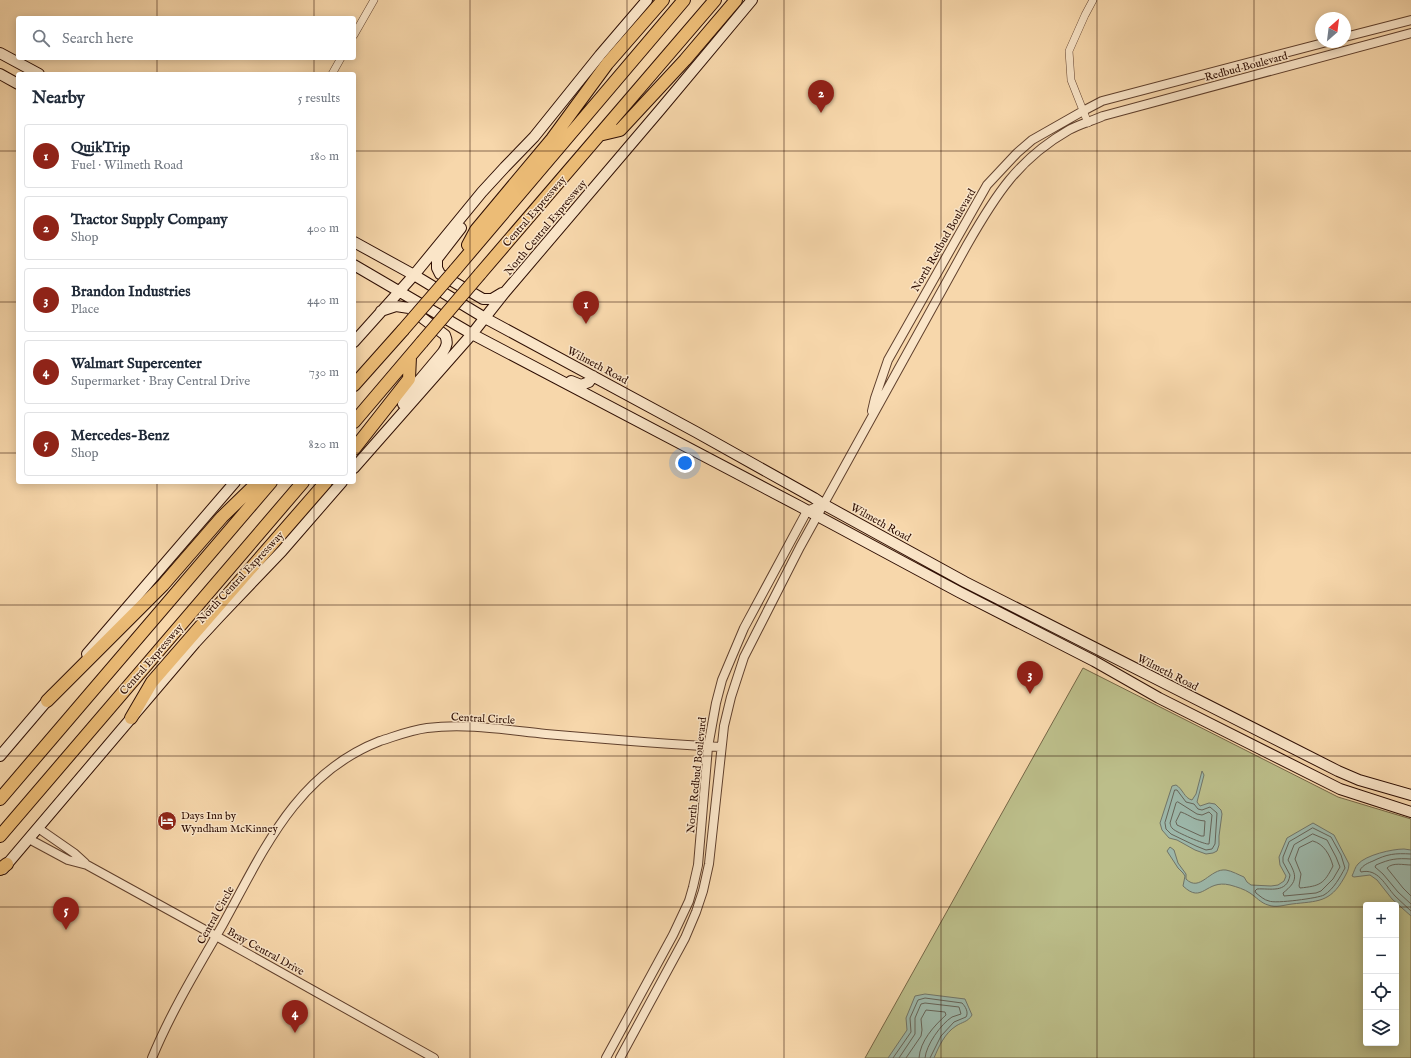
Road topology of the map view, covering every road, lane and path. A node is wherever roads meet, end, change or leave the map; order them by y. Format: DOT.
graph roads {
  1 [pos="374,0"];
  2 [pos="647,0"];
  3 [pos="663,0"];
  4 [pos="684,0"];
  5 [pos="715,0"];
  6 [pos="736,0"];
  7 [pos="752,0"];
  8 [pos="1093,0"];
  9 [pos="1411,20"];
  10 [pos="1381,28"];
  11 [pos="356,32"];
  12 [pos="1411,33"];
  13 [pos="1351,36"];
  14 [pos="1385,40"];
  15 [pos="1315,45"];
  16 [pos="0,53"];
  17 [pos="340,60"];
  18 [pos="34,72"];
  19 [pos="333,72"];
  20 [pos="0,74"];
  21 [pos="16,83"];
  22 [pos="1082,111"];
  23 [pos="1088,123"];
  24 [pos="599,135"];
  25 [pos="482,192"];
  26 [pos="356,243"];
  27 [pos="356,266"];
  28 [pos="455,270"];
  29 [pos="414,275"];
  30 [pos="399,290"];
  31 [pos="506,291"];
  32 [pos="380,311"];
  33 [pos="485,318"];
  34 [pos="472,334"];
  35 [pos="356,340"];
  36 [pos="513,355"];
  37 [pos="410,357"];
  38 [pos="593,376"];
  39 [pos="356,382"];
  40 [pos="871,418"];
  41 [pos="356,420"];
  42 [pos="388,428"];
  43 [pos="696,432"];
  44 [pos="356,446"];
  45 [pos="687,446"];
  46 [pos="356,466"];
  47 [pos="233,484"];
  48 [pos="256,484"];
  49 [pos="269,484"];
  50 [pos="301,484"];
  51 [pos="324,484"];
  52 [pos="340,484"];
  53 [pos="823,504"];
  54 [pos="807,511"];
  55 [pos="817,516"];
  56 [pos="1073,637"];
  57 [pos="1068,648"];
  58 [pos="47,701"];
  59 [pos="131,718"];
  60 [pos="708,747"];
  61 [pos="721,748"];
  62 [pos="0,756"];
  63 [pos="1411,795"];
  64 [pos="0,799"];
  65 [pos="1411,812"];
  66 [pos="38,828"];
  67 [pos="0,836"];
  68 [pos="29,839"];
  69 [pos="87,865"];
  70 [pos="2,868"];
  71 [pos="691,895"];
  72 [pos="701,898"];
  73 [pos="216,936"];
  74 [pos="626,1022"];
  75 [pos="637,1027"];
  76 [pos="152,1058"];
  77 [pos="434,1058"];
  78 [pos="606,1058"];
  79 [pos="620,1058"];
  1 -- 11 [label="street"];
  2 -- 25 [label="main road"];
  3 -- 28 [label="highway"];
  4 -- 28 [label="highway, Central Expressway"];
  5 -- 24 [label="highway, Central Expressway"];
  6 -- 24 [label="highway"];
  7 -- 31 [label="main road, North Central Expressway"];
  8 -- 22 [label="street"];
  9 -- 10 [label="street"];
  10 -- 13 [label="street"];
  10 -- 14 [label="street"];
  12 -- 14 [label="street, Redbud Boulevard"];
  14 -- 23 [label="street, Redbud Boulevard"];
  15 -- 22 [label="street, Redbud Boulevard"];
  16 -- 18 [label="main road"];
  17 -- 19 [label="street"];
  20 -- 21 [label="main road"];
  22 -- 23 [label="street"];
  22 -- 40 [label="street, North Redbud Boulevard"];
  23 -- 40 [label="street, North Redbud Boulevard"];
  24 -- 37 [label="highway, Central Expressway, bridge"];
  25 -- 29 [label="main road"];
  25 -- 31 [label="main road"];
  26 -- 29 [label="main road, Wilmeth Road"];
  27 -- 30 [label="main road"];
  28 -- 39 [label="highway, Central Expressway, bridge"];
  29 -- 30 [label="main road"];
  29 -- 33 [label="main road, Wilmeth Road"];
  30 -- 32 [label="main road"];
  30 -- 34 [label="main road"];
  31 -- 33 [label="main road, North Central Expressway"];
  32 -- 35 [label="main road"];
  32 -- 42 [label="main road"];
  33 -- 34 [label="main road, North Central Expressway"];
  33 -- 38 [label="main road, Wilmeth Road"];
  34 -- 36 [label="main road"];
  34 -- 42 [label="main road, North Central Expressway"];
  36 -- 38 [label="main road"];
  36 -- 45 [label="main road"];
  37 -- 41 [label="highway, Central Expressway"];
  37 -- 44 [label="highway"];
  38 -- 43 [label="main road, Wilmeth Road"];
  40 -- 53 [label="street, North Redbud Boulevard"];
  42 -- 46 [label="main road, North Central Expressway"];
  43 -- 45 [label="main road"];
  43 -- 53 [label="main road, Wilmeth Road"];
  45 -- 54 [label="main road"];
  47 -- 58 [label="main road"];
  48 -- 58 [label="highway"];
  49 -- 64 [label="highway"];
  50 -- 67 [label="highway, Central Expressway"];
  51 -- 59 [label="highway"];
  52 -- 59 [label="main road, North Central Expressway"];
  53 -- 54 [label="street"];
  53 -- 55 [label="street, North Redbud Boulevard"];
  53 -- 56 [label="main road, Wilmeth Road"];
  54 -- 55 [label="main road"];
  54 -- 60 [label="street, North Redbud Boulevard"];
  55 -- 57 [label="main road"];
  55 -- 61 [label="street, North Redbud Boulevard"];
  56 -- 57 [label="main road"];
  56 -- 63 [label="main road, Wilmeth Road"];
  57 -- 65 [label="main road"];
  58 -- 62 [label="main road"];
  59 -- 66 [label="main road, North Central Expressway"];
  60 -- 61 [label="street, Central Circle"];
  60 -- 71 [label="street, North Redbud Boulevard"];
  60 -- 73 [label="street, Central Circle"];
  61 -- 72 [label="street, North Redbud Boulevard"];
  66 -- 68 [label="main road, North Central Expressway"];
  66 -- 69 [label="street, Bray Central Drive"];
  68 -- 69 [label="street, Bray Central Drive"];
  68 -- 70 [label="main road, North Central Expressway"];
  69 -- 73 [label="street, Bray Central Drive"];
  71 -- 72 [label="street"];
  71 -- 74 [label="street, North Redbud Boulevard"];
  72 -- 75 [label="street, North Redbud Boulevard"];
  73 -- 76 [label="street, Central Circle"];
  73 -- 77 [label="street, Bray Central Drive"];
  74 -- 75 [label="street"];
  74 -- 78 [label="street, North Redbud Boulevard"];
  75 -- 79 [label="street, North Redbud Boulevard"];
}
